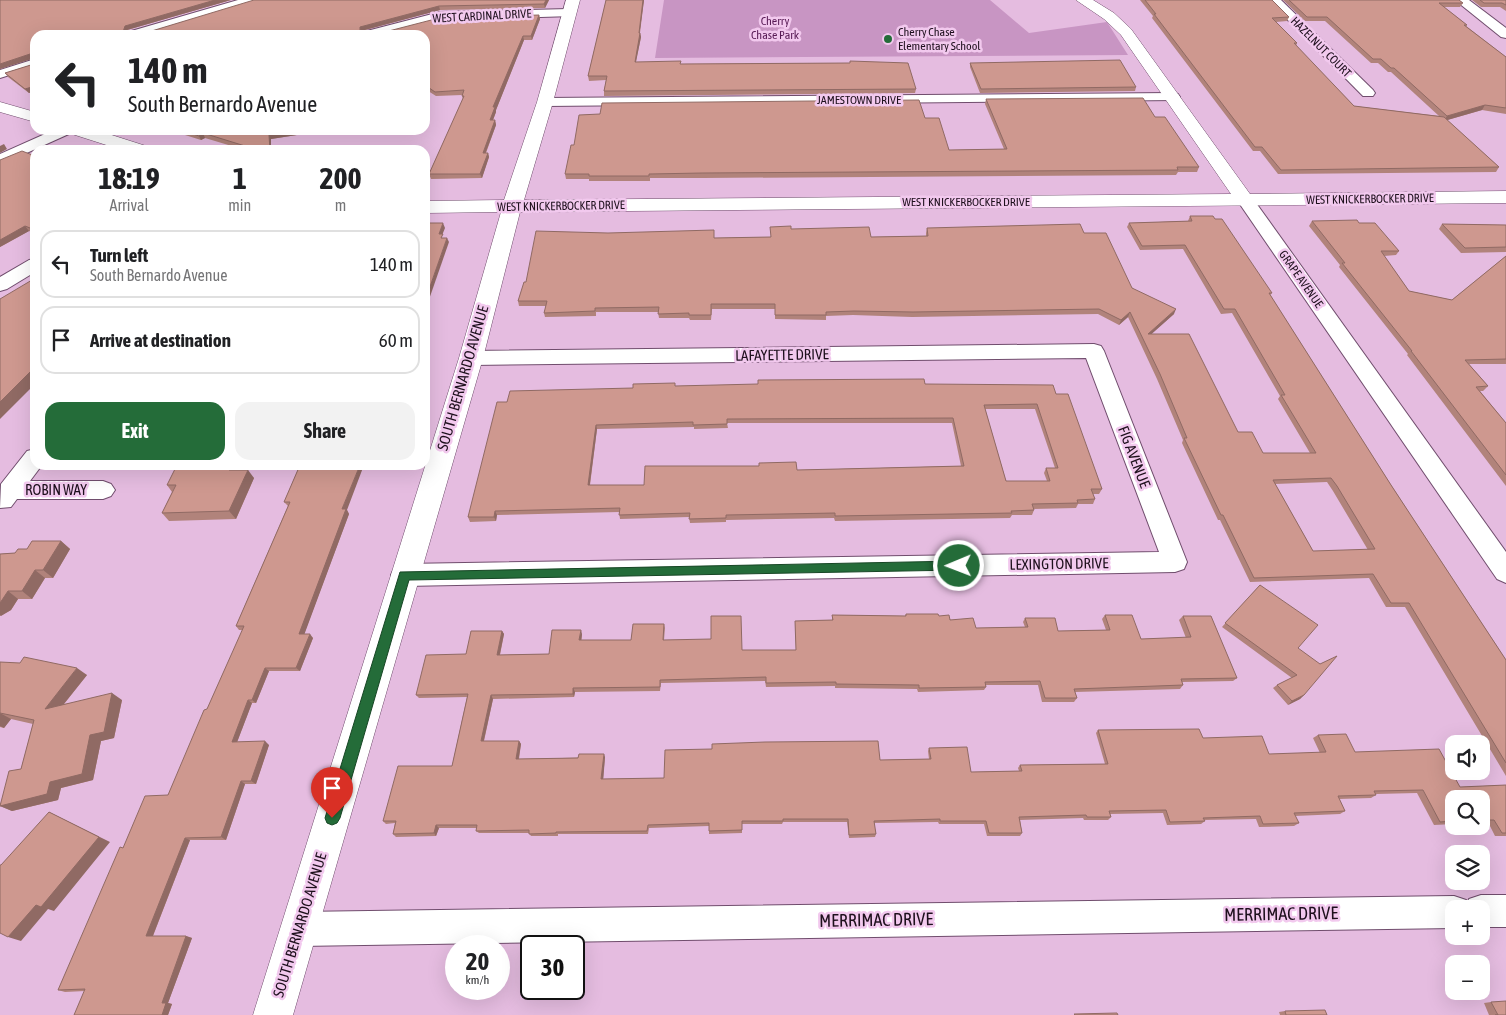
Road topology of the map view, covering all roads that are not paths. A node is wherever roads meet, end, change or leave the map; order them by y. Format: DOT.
graph roads {
  1 [pos="251,0"];
  2 [pos="1083,0"];
  3 [pos="1274,0"];
  4 [pos="1461,0"];
  5 [pos="571,6"];
  6 [pos="150,30"];
  7 [pos="384,30"];
  8 [pos="1506,34"];
  9 [pos="30,65"];
  10 [pos="0,74"];
  11 [pos="1368,93"];
  12 [pos="1174,97"];
  13 [pos="545,102"];
  14 [pos="0,107"];
  15 [pos="30,116"];
  16 [pos="55,135"];
  17 [pos="94,135"];
  18 [pos="33,145"];
  19 [pos="124,145"];
  20 [pos="30,146"];
  21 [pos="0,160"];
  22 [pos="1506,197"];
  23 [pos="1245,200"];
  24 [pos="513,206"];
  25 [pos="430,207"];
  26 [pos="30,267"];
  27 [pos="0,285"];
  28 [pos="1094,352"];
  29 [pos="470,358"];
  30 [pos="30,464"];
  31 [pos="103,490"];
  32 [pos="5,497"];
  33 [pos="1175,562"];
  34 [pos="1506,572"];
  35 [pos="404,575"];
  36 [pos="1490,911"];
  37 [pos="1506,911"];
  38 [pos="1445,912"];
  39 [pos="299,929"];
  40 [pos="273,1015"];
  1 -- 6 [label="street"];
  2 -- 12 [label="street, GRAPE AVENUE"];
  3 -- 11 [label="street, HAZELNUT COURT"];
  4 -- 8 [label="street"];
  5 -- 7 [label="street, WEST CARDINAL DRIVE"];
  5 -- 13 [label="street, SOUTH BERNARDO AVENUE"];
  9 -- 10 [label="street"];
  12 -- 13 [label="street, JAMESTOWN DRIVE"];
  12 -- 23 [label="street, GRAPE AVENUE"];
  13 -- 24 [label="street, SOUTH BERNARDO AVENUE"];
  14 -- 15 [label="street"];
  16 -- 18 [label="street"];
  17 -- 19 [label="street"];
  20 -- 21 [label="street"];
  22 -- 23 [label="street, WEST KNICKERBOCKER DRIVE"];
  23 -- 24 [label="street, WEST KNICKERBOCKER DRIVE"];
  23 -- 34 [label="street, GRAPE AVENUE"];
  24 -- 25 [label="street, WEST KNICKERBOCKER DRIVE"];
  24 -- 29 [label="street, SOUTH BERNARDO AVENUE"];
  26 -- 27 [label="street"];
  28 -- 29 [label="street, LAFAYETTE DRIVE"];
  28 -- 33 [label="street, FIG AVENUE"];
  29 -- 35 [label="street, SOUTH BERNARDO AVENUE"];
  30 -- 32 [label="street, ROBIN WAY"];
  31 -- 32 [label="street, ROBIN WAY"];
  33 -- 35 [label="street, LEXINGTON DRIVE"];
  35 -- 39 [label="street, SOUTH BERNARDO AVENUE"];
  36 -- 37 [label="street"];
  38 -- 39 [label="street, MERRIMAC DRIVE"];
  39 -- 40 [label="street, SOUTH BERNARDO AVENUE"];
}
